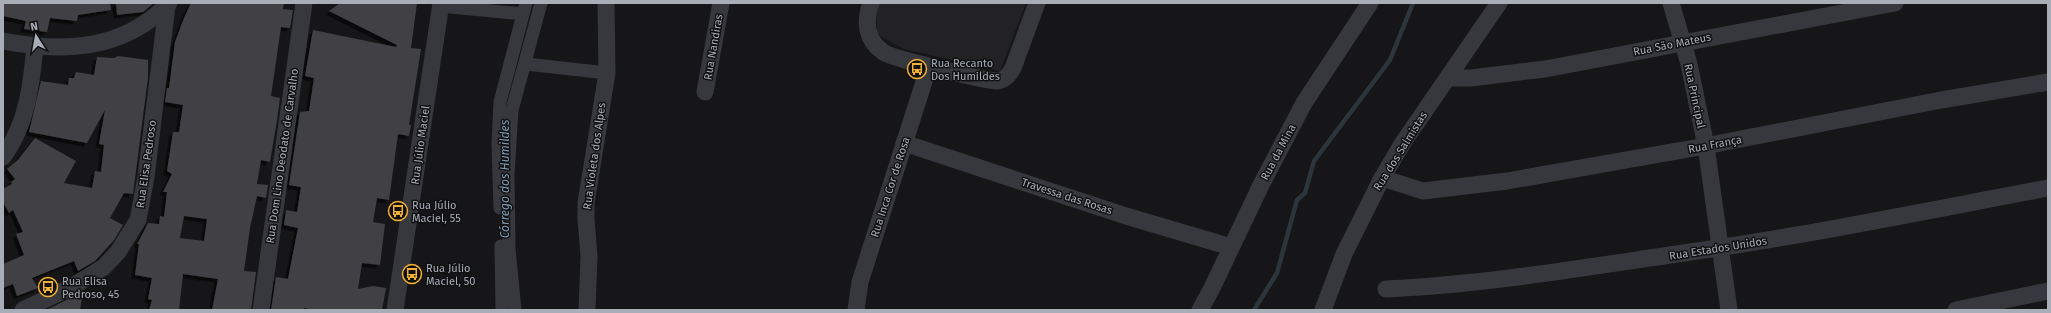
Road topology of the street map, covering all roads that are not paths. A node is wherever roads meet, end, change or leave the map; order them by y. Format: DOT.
graph roads {
  1 [pos="542,3"];
  2 [pos="606,3"];
  3 [pos="721,3"];
  4 [pos="871,3"];
  5 [pos="1037,3"];
  6 [pos="1370,3"];
  7 [pos="1499,3"];
  8 [pos="1671,3"];
  9 [pos="1895,3"];
  10 [pos="168,4"];
  11 [pos="441,5"];
  12 [pos="308,6"];
  13 [pos="525,9"];
  14 [pos="526,35"];
  15 [pos="3,41"];
  16 [pos="1682,42"];
  17 [pos="35,47"];
  18 [pos="526,64"];
  19 [pos="929,66"];
  20 [pos="607,72"];
  21 [pos="1448,78"];
  22 [pos="2048,82"];
  23 [pos="705,92"];
  24 [pos="904,143"];
  25 [pos="1706,146"];
  26 [pos="3,157"];
  27 [pos="502,165"];
  28 [pos="1382,178"];
  29 [pos="2048,188"];
  30 [pos="1231,247"];
  31 [pos="1721,248"];
  32 [pos="1386,289"];
  33 [pos="2048,291"];
  34 [pos="23,310"];
  35 [pos="261,310"];
  36 [pos="395,310"];
  37 [pos="502,310"];
  38 [pos="515,310"];
  39 [pos="586,310"];
  40 [pos="856,310"];
  41 [pos="1200,310"];
  42 [pos="1323,310"];
  43 [pos="1729,310"];
  44 [pos="1956,310"];
  1 -- 14 [label="street"];
  2 -- 20 [label="street, Rua Violeta dos Alpes"];
  3 -- 23 [label="street, Rua Nandiras"];
  4 -- 19 [label="street"];
  5 -- 19 [label="street"];
  6 -- 30 [label="street, Rua da Mina"];
  7 -- 21 [label="street, Rua dos Salmistas"];
  8 -- 16 [label="street, Rua Principal"];
  9 -- 16 [label="street, Rua São Mateus"];
  10 -- 17 [label="street"];
  10 -- 34 [label="street, Rua Elisa Pedroso"];
  11 -- 13 [label="street"];
  11 -- 36 [label="street, Rua Júlio Maciel"];
  12 -- 35 [label="street, Rua Dom Lino Deodato de Carvalho"];
  13 -- 14 [label="street"];
  14 -- 18 [label="street"];
  14 -- 27 [label="street"];
  15 -- 17 [label="street"];
  16 -- 21 [label="street, Rua São Mateus"];
  16 -- 25 [label="street, Rua Principal"];
  17 -- 26 [label="street"];
  18 -- 20 [label="street"];
  18 -- 27 [label="street"];
  19 -- 24 [label="street, Rua Inca Cor de Rosa"];
  20 -- 39 [label="street, Rua Violeta dos Alpes"];
  21 -- 28 [label="street, Rua dos Salmistas"];
  22 -- 25 [label="street, Rua França"];
  24 -- 30 [label="street, Travessa das Rosas"];
  24 -- 40 [label="street, Rua Inca Cor de Rosa"];
  25 -- 28 [label="street, Rua França"];
  25 -- 31 [label="street, Rua Principal"];
  27 -- 37 [label="street"];
  27 -- 38 [label="street"];
  28 -- 42 [label="street, Rua dos Salmistas"];
  29 -- 31 [label="street, Rua Estados Unidos"];
  30 -- 41 [label="street, Rua da Mina"];
  31 -- 32 [label="street, Rua Estados Unidos"];
  31 -- 43 [label="street, Rua Principal"];
  33 -- 44 [label="street"];
}
